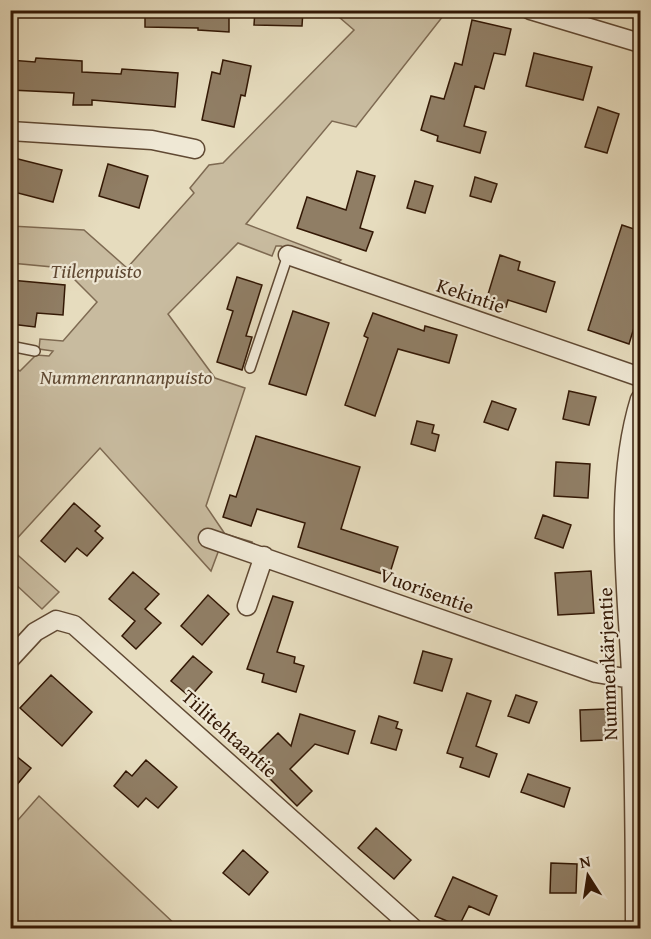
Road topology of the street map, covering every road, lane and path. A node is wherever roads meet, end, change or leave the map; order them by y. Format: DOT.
graph roads {
  1 [pos="530,10"];
  2 [pos="640,43"];
  3 [pos="10,131"];
  4 [pos="195,149"];
  5 [pos="288,255"];
  6 [pos="10,346"];
  7 [pos="35,351"];
  8 [pos="250,368"];
  9 [pos="640,377"];
  10 [pos="640,399"];
  11 [pos="208,538"];
  12 [pos="264,556"];
  13 [pos="247,606"];
  14 [pos="10,659"];
  15 [pos="631,679"];
  16 [pos="413,928"];
  17 [pos="635,928"];
  1 -- 2 [label="street"];
  3 -- 4 [label="street"];
  5 -- 8 [label="lane"];
  5 -- 9 [label="street, Kekintie"];
  6 -- 7 [label="lane"];
  10 -- 15 [label="street, Nummenkärjentie"];
  11 -- 12 [label="street, Vuorisentie"];
  12 -- 13 [label="street"];
  12 -- 15 [label="street, Vuorisentie"];
  14 -- 16 [label="street, Tiilitehtaantie"];
  15 -- 17 [label="street, Nummenkärjentie"];
}
